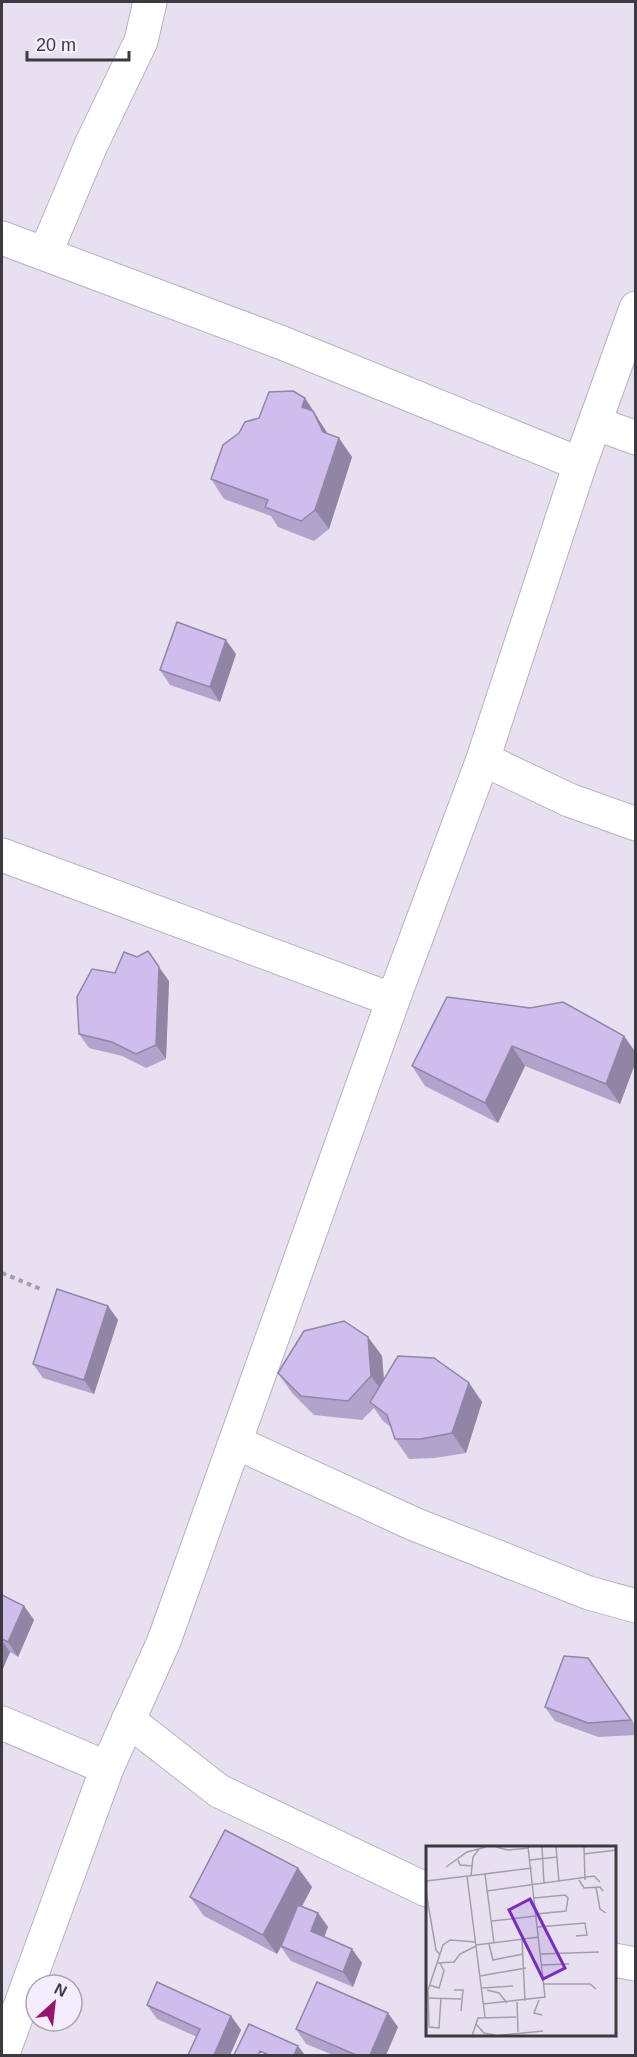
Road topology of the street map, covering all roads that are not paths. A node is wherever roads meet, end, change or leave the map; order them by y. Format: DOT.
graph roads {
  1 [pos="150,2"];
  2 [pos="2,238"];
  3 [pos="45,254"];
  4 [pos="636,308"];
  5 [pos="595,423"];
  6 [pos="636,438"];
  7 [pos="580,464"];
  8 [pos="483,759"];
  9 [pos="636,824"];
  10 [pos="2,855"];
  11 [pos="393,1000"];
  12 [pos="235,1442"];
  13 [pos="636,1606"];
  14 [pos="128,1720"];
  15 [pos="2,1723"];
  16 [pos="106,1768"];
  17 [pos="426,1890"];
  18 [pos="616,1960"];
  19 [pos="636,1964"];
  20 [pos="2,2055"];
  1 -- 3 [label="street"];
  2 -- 3 [label="street"];
  3 -- 7 [label="street"];
  4 -- 5 [label="street"];
  5 -- 6 [label="street"];
  5 -- 7 [label="street"];
  7 -- 8 [label="street"];
  8 -- 9 [label="street"];
  8 -- 11 [label="street"];
  10 -- 11 [label="street"];
  11 -- 12 [label="street"];
  12 -- 13 [label="street"];
  12 -- 14 [label="street"];
  14 -- 16 [label="street"];
  14 -- 17 [label="street"];
  15 -- 16 [label="street"];
  16 -- 20 [label="street"];
  18 -- 19 [label="street"];
}
